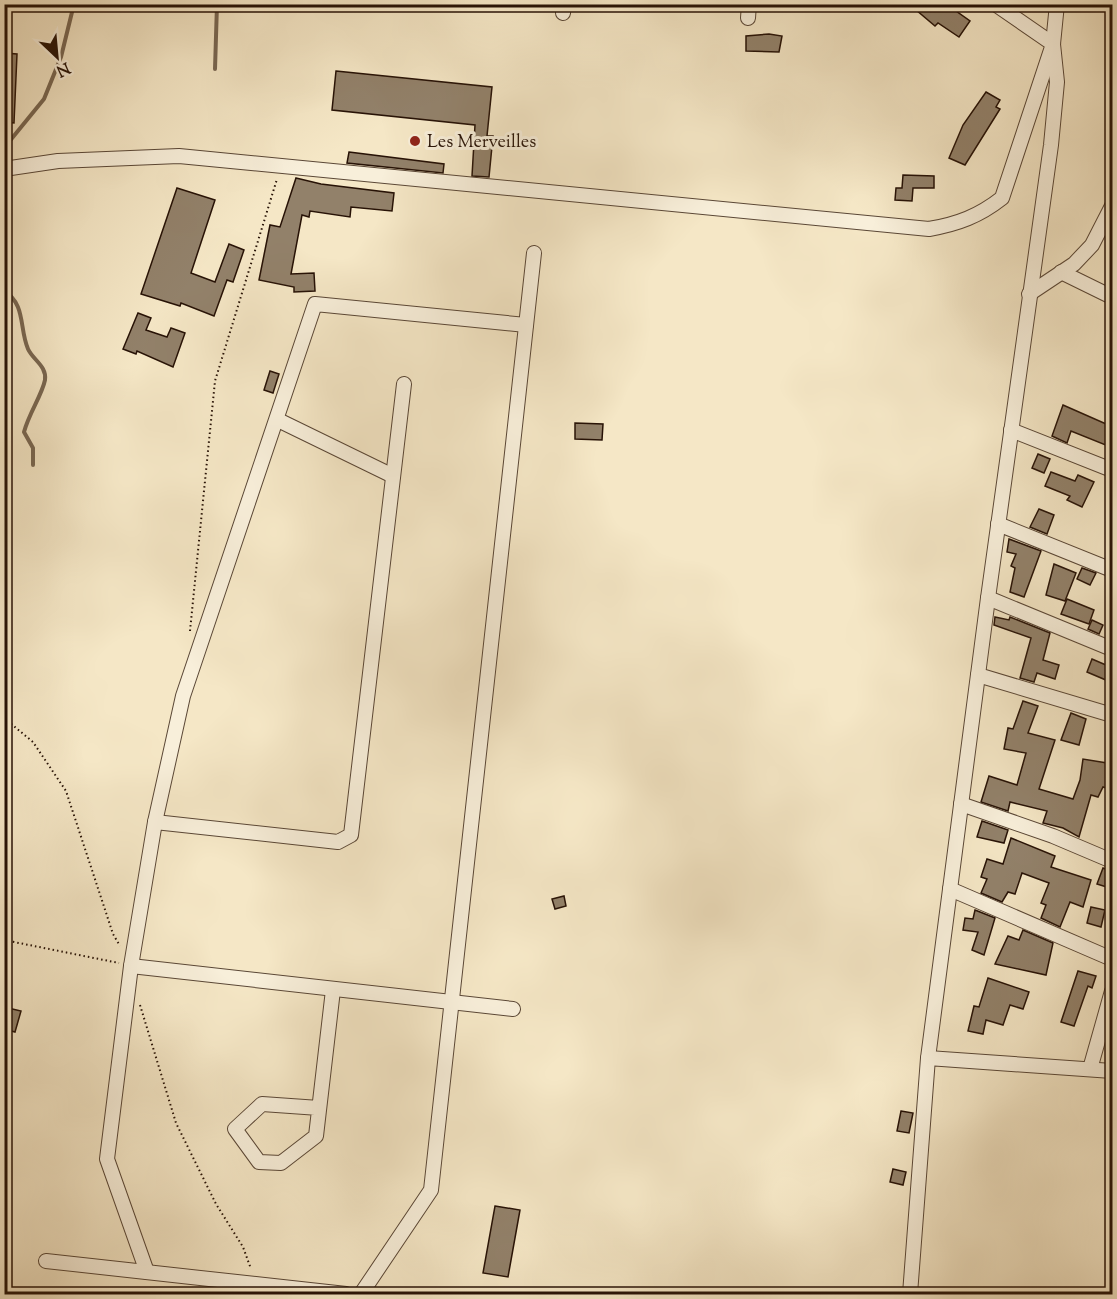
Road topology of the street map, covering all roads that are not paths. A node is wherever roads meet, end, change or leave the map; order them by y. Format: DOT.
graph roads {
  1 [pos="995,4"];
  2 [pos="1057,4"];
  3 [pos="1053,44"];
  4 [pos="4,169"];
  5 [pos="1113,206"];
  6 [pos="534,252"];
  7 [pos="1061,273"];
  8 [pos="1029,294"];
  9 [pos="1113,297"];
  10 [pos="526,325"];
  11 [pos="404,384"];
  12 [pos="278,420"];
  13 [pos="1011,430"];
  14 [pos="1113,470"];
  15 [pos="393,476"];
  16 [pos="998,524"];
  17 [pos="1113,570"];
  18 [pos="988,598"];
  19 [pos="1113,649"];
  20 [pos="978,675"];
  21 [pos="1113,715"];
  22 [pos="961,804"];
  23 [pos="155,822"];
  24 [pos="1113,861"];
  25 [pos="950,889"];
  26 [pos="1113,958"];
  27 [pos="131,966"];
  28 [pos="333,990"];
  29 [pos="1112,995"];
  30 [pos="453,1003"];
  31 [pos="513,1009"];
  32 [pos="928,1058"];
  33 [pos="1090,1069"];
  34 [pos="1113,1071"];
  35 [pos="319,1108"];
  36 [pos="46,1261"];
  37 [pos="147,1272"];
  38 [pos="259,1288"];
  39 [pos="346,1294"];
  40 [pos="361,1294"];
  41 [pos="910,1294"];
  1 -- 3 [label="street"];
  2 -- 3 [label="street"];
  3 -- 4 [label="street"];
  3 -- 8 [label="street"];
  5 -- 7 [label="street"];
  6 -- 10 [label="street"];
  7 -- 8 [label="street"];
  7 -- 9 [label="street"];
  8 -- 13 [label="street"];
  10 -- 12 [label="street"];
  10 -- 30 [label="street"];
  11 -- 15 [label="street"];
  12 -- 15 [label="street"];
  12 -- 23 [label="street"];
  13 -- 14 [label="street"];
  13 -- 16 [label="street"];
  15 -- 23 [label="street"];
  16 -- 17 [label="street"];
  16 -- 18 [label="street"];
  18 -- 19 [label="street"];
  18 -- 20 [label="street"];
  20 -- 21 [label="street"];
  20 -- 22 [label="street"];
  22 -- 24 [label="street"];
  22 -- 25 [label="street"];
  23 -- 27 [label="street"];
  25 -- 26 [label="street"];
  25 -- 32 [label="street"];
  27 -- 28 [label="street"];
  27 -- 37 [label="street"];
  28 -- 30 [label="street"];
  28 -- 35 [label="street"];
  29 -- 33 [label="street"];
  30 -- 31 [label="street"];
  30 -- 40 [label="street"];
  32 -- 33 [label="street"];
  32 -- 41 [label="street"];
  33 -- 34 [label="street"];
  35 -- 35 [label="street"];
  36 -- 37 [label="street"];
  37 -- 38 [label="street"];
  38 -- 39 [label="street"];
}
